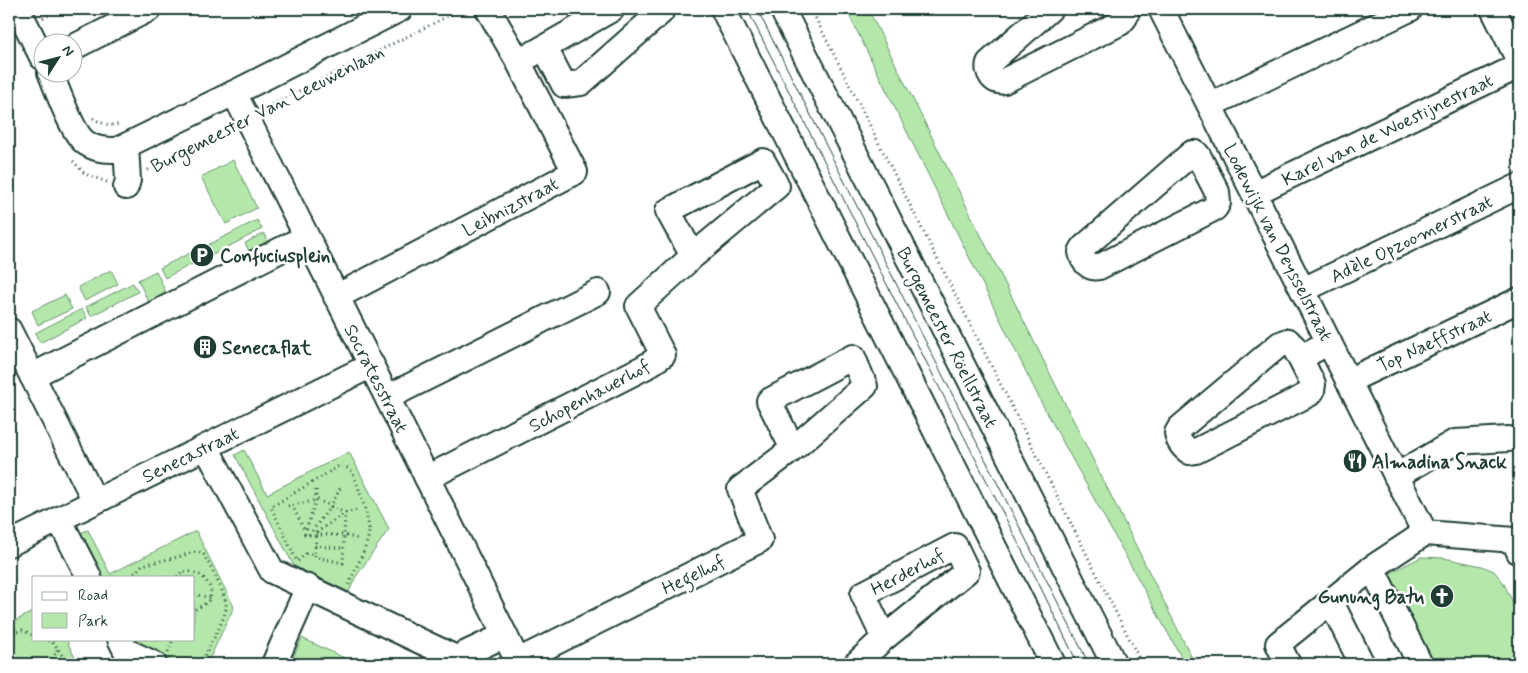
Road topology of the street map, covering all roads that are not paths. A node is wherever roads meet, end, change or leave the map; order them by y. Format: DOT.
graph roads {
  1 [pos="18,9"];
  2 [pos="149,9"];
  3 [pos="400,9"];
  4 [pos="488,9"];
  5 [pos="612,9"];
  6 [pos="659,9"];
  7 [pos="722,9"];
  8 [pos="782,9"];
  9 [pos="1050,9"];
  10 [pos="1126,9"];
  11 [pos="1161,9"];
  12 [pos="1410,9"];
  13 [pos="1494,9"];
  14 [pos="82,43"];
  15 [pos="32,44"];
  16 [pos="545,48"];
  17 [pos="1519,60"];
  18 [pos="518,61"];
  19 [pos="1519,66"];
  20 [pos="50,82"];
  21 [pos="234,93"];
  22 [pos="1210,105"];
  23 [pos="126,146"];
  24 [pos="1237,158"];
  25 [pos="1208,174"];
  26 [pos="127,184"];
  27 [pos="1519,186"];
  28 [pos="1254,193"];
  29 [pos="306,237"];
  30 [pos="693,256"];
  31 [pos="1303,290"];
  32 [pos="598,292"];
  33 [pos="336,298"];
  34 [pos="1519,300"];
  35 [pos="11,340"];
  36 [pos="1329,342"];
  37 [pos="1300,358"];
  38 [pos="372,365"];
  39 [pos="32,376"];
  40 [pos="1348,380"];
  41 [pos="388,397"];
  42 [pos="1509,439"];
  43 [pos="206,447"];
  44 [pos="793,450"];
  45 [pos="1396,476"];
  46 [pos="427,478"];
  47 [pos="95,501"];
  48 [pos="59,519"];
  49 [pos="1425,532"];
  50 [pos="9,544"];
  51 [pos="1519,552"];
  52 [pos="1372,568"];
  53 [pos="88,576"];
  54 [pos="301,577"];
  55 [pos="1331,602"];
  56 [pos="505,635"];
  57 [pos="884,638"];
  58 [pos="120,640"];
  59 [pos="161,658"];
  60 [pos="519,663"];
  61 [pos="274,664"];
  62 [pos="856,664"];
  63 [pos="1053,664"];
  64 [pos="1114,664"];
  65 [pos="1288,664"];
  66 [pos="1362,664"];
  67 [pos="1420,664"];
  1 -- 15 [label="street"];
  2 -- 14 [label="street"];
  3 -- 21 [label="street, Burgemeester Van Leeuwenlaan"];
  4 -- 18 [label="street"];
  5 -- 16 [label="street"];
  6 -- 16 [label="street"];
  7 -- 63 [label="street"];
  8 -- 64 [label="street, Burgemeester Röellstraat"];
  9 -- 10 [label="street"];
  11 -- 22 [label="street, Lodewijk van Deysselstraat"];
  12 -- 22 [label="street"];
  13 -- 17 [label="street"];
  16 -- 18 [label="street"];
  18 -- 33 [label="street, Leibnizstraat"];
  19 -- 28 [label="street, Karel van de Woestijnestraat"];
  20 -- 23 [label="street, Burgemeester Van Leeuwenlaan"];
  21 -- 23 [label="street, Burgemeester Van Leeuwenlaan"];
  21 -- 29 [label="street, Socratesstraat"];
  22 -- 24 [label="street, Lodewijk van Deysselstraat"];
  23 -- 26 [label="street"];
  24 -- 25 [label="street"];
  24 -- 28 [label="street, Lodewijk van Deysselstraat"];
  25 -- 25 [label="street"];
  27 -- 31 [label="street, Adèle Opzoomerstraat"];
  28 -- 31 [label="street, Lodewijk van Deysselstraat"];
  29 -- 33 [label="street, Socratesstraat"];
  29 -- 39 [label="street"];
  30 -- 46 [label="street, Schopenhauerhof"];
  31 -- 36 [label="street, Lodewijk van Deysselstraat"];
  32 -- 41 [label="street"];
  33 -- 38 [label="street, Socratesstraat"];
  34 -- 40 [label="street, Top Naeffstraat"];
  35 -- 39 [label="street"];
  36 -- 37 [label="street"];
  36 -- 40 [label="street, Lodewijk van Deysselstraat"];
  37 -- 37 [label="street"];
  38 -- 41 [label="street, Socratesstraat"];
  38 -- 43 [label="street, Senecastraat"];
  39 -- 47 [label="street"];
  40 -- 45 [label="street, Lodewijk van Deysselstraat"];
  41 -- 46 [label="street, Socratesstraat"];
  42 -- 45 [label="street"];
  43 -- 47 [label="street, Senecastraat"];
  43 -- 54 [label="street"];
  44 -- 60 [label="street, Hegelhof"];
  45 -- 49 [label="street, Lodewijk van Deysselstraat"];
  46 -- 56 [label="street, Socratesstraat"];
  47 -- 48 [label="street, Senecastraat"];
  48 -- 50 [label="street, Senecastraat"];
  48 -- 53 [label="street"];
  49 -- 51 [label="street"];
  49 -- 52 [label="street"];
  52 -- 55 [label="street"];
  52 -- 67 [label="street"];
  54 -- 56 [label="street"];
  54 -- 61 [label="street"];
  55 -- 65 [label="street"];
  55 -- 66 [label="street"];
  56 -- 60 [label="street, Socratesstraat"];
  57 -- 62 [label="street"];
  58 -- 59 [label="street"];
}
